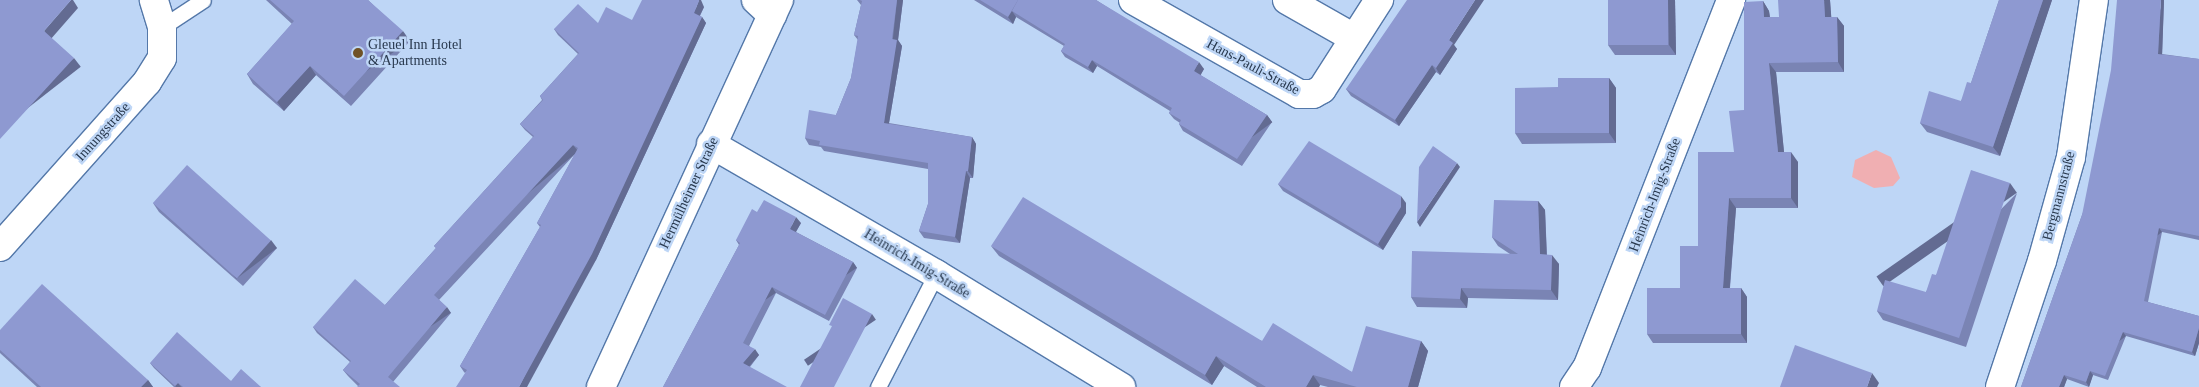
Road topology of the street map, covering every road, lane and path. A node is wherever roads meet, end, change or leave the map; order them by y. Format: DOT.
graph roads {
  1 [pos="154,0"];
  2 [pos="203,0"];
  3 [pos="1133,0"];
  4 [pos="1287,0"];
  5 [pos="1379,0"];
  6 [pos="1731,0"];
  7 [pos="2094,0"];
  8 [pos="769,5"];
  9 [pos="162,26"];
  10 [pos="1354,38"];
  11 [pos="711,144"];
  12 [pos="0,247"];
  13 [pos="936,274"];
  14 [pos="600,387"];
  15 [pos="878,387"];
  16 [pos="1121,387"];
  17 [pos="1574,387"];
  18 [pos="2000,387"];
  1 -- 9 [label="street, Innungstraße"];
  2 -- 9 [label="lane"];
  3 -- 10 [label="street, Hans-Pauli-Straße"];
  4 -- 10 [label="street"];
  5 -- 10 [label="street, Hans-Pauli-Straße"];
  6 -- 17 [label="street, Heinrich-Imig-Straße"];
  7 -- 18 [label="street, Bergmannstraße"];
  8 -- 11 [label="street, Hermülheimer Straße"];
  9 -- 12 [label="street, Innungstraße"];
  11 -- 13 [label="street, Heinrich-Imig-Straße"];
  11 -- 14 [label="street, Hermülheimer Straße"];
  13 -- 15 [label="lane"];
  13 -- 16 [label="street, Heinrich-Imig-Straße"];
}
